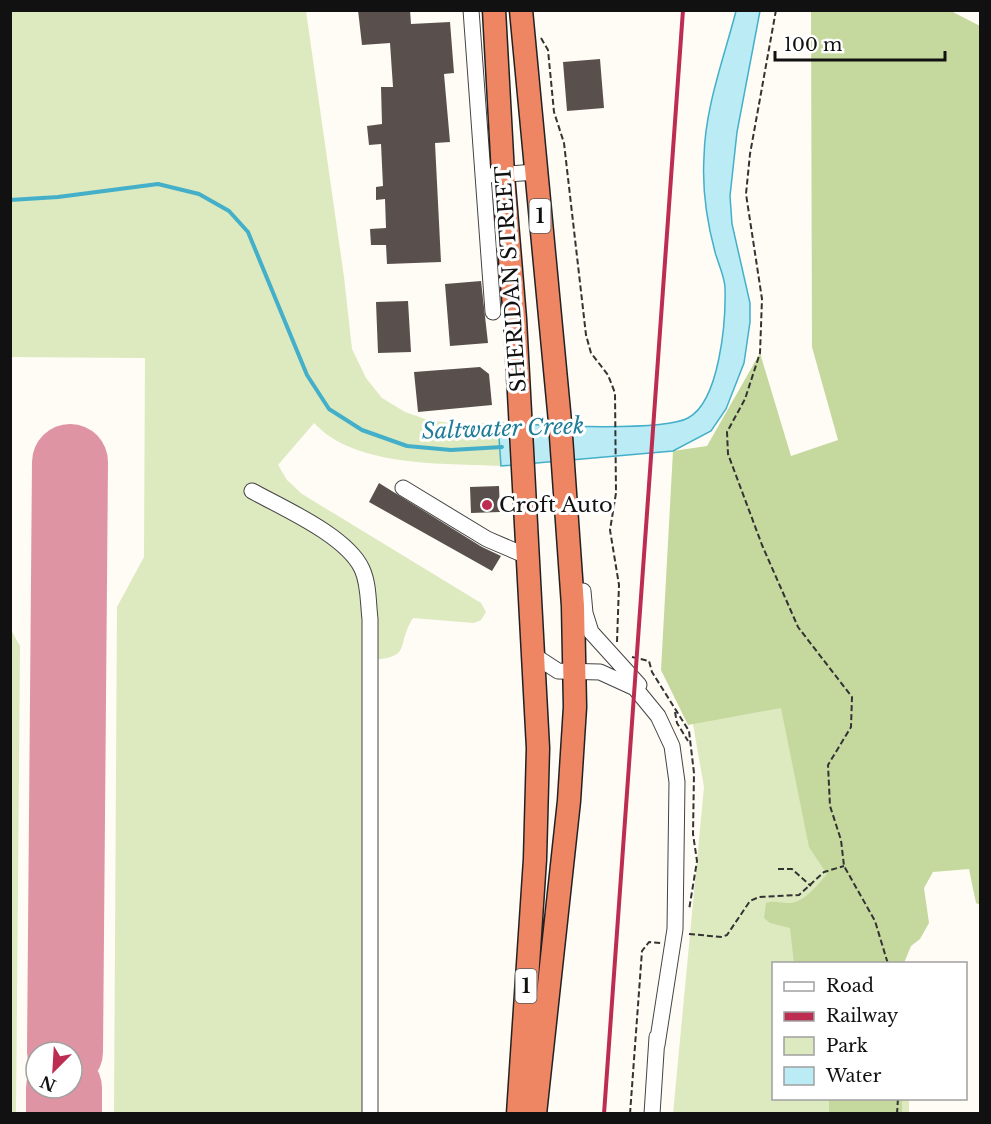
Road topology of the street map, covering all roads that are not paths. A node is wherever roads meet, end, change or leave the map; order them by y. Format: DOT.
graph roads {
  1 [pos="471,10"];
  2 [pos="494,10"];
  3 [pos="521,10"];
  4 [pos="536,172"];
  5 [pos="492,175"];
  6 [pos="493,312"];
  7 [pos="403,488"];
  8 [pos="252,491"];
  9 [pos="571,549"];
  10 [pos="529,557"];
  11 [pos="535,656"];
  12 [pos="574,672"];
  13 [pos="645,698"];
  14 [pos="370,1113"];
  15 [pos="518,1113"];
  16 [pos="535,1113"];
  17 [pos="652,1113"];
  1 -- 5 [label="street"];
  2 -- 5 [label="highway, SHERIDAN STREET / 1"];
  3 -- 4 [label="highway, SHERIDAN STREET / 1"];
  4 -- 5 [label="street"];
  4 -- 9 [label="highway, SHERIDAN STREET / 1"];
  5 -- 6 [label="street"];
  5 -- 10 [label="highway, SHERIDAN STREET / 1"];
  7 -- 10 [label="street"];
  8 -- 14 [label="street"];
  9 -- 12 [label="highway, SHERIDAN STREET / 1"];
  9 -- 13 [label="street"];
  10 -- 11 [label="highway, SHERIDAN STREET / 1"];
  11 -- 12 [label="street"];
  11 -- 15 [label="highway, 1"];
  12 -- 13 [label="street"];
  12 -- 16 [label="highway, 1"];
  13 -- 17 [label="street"];
}
